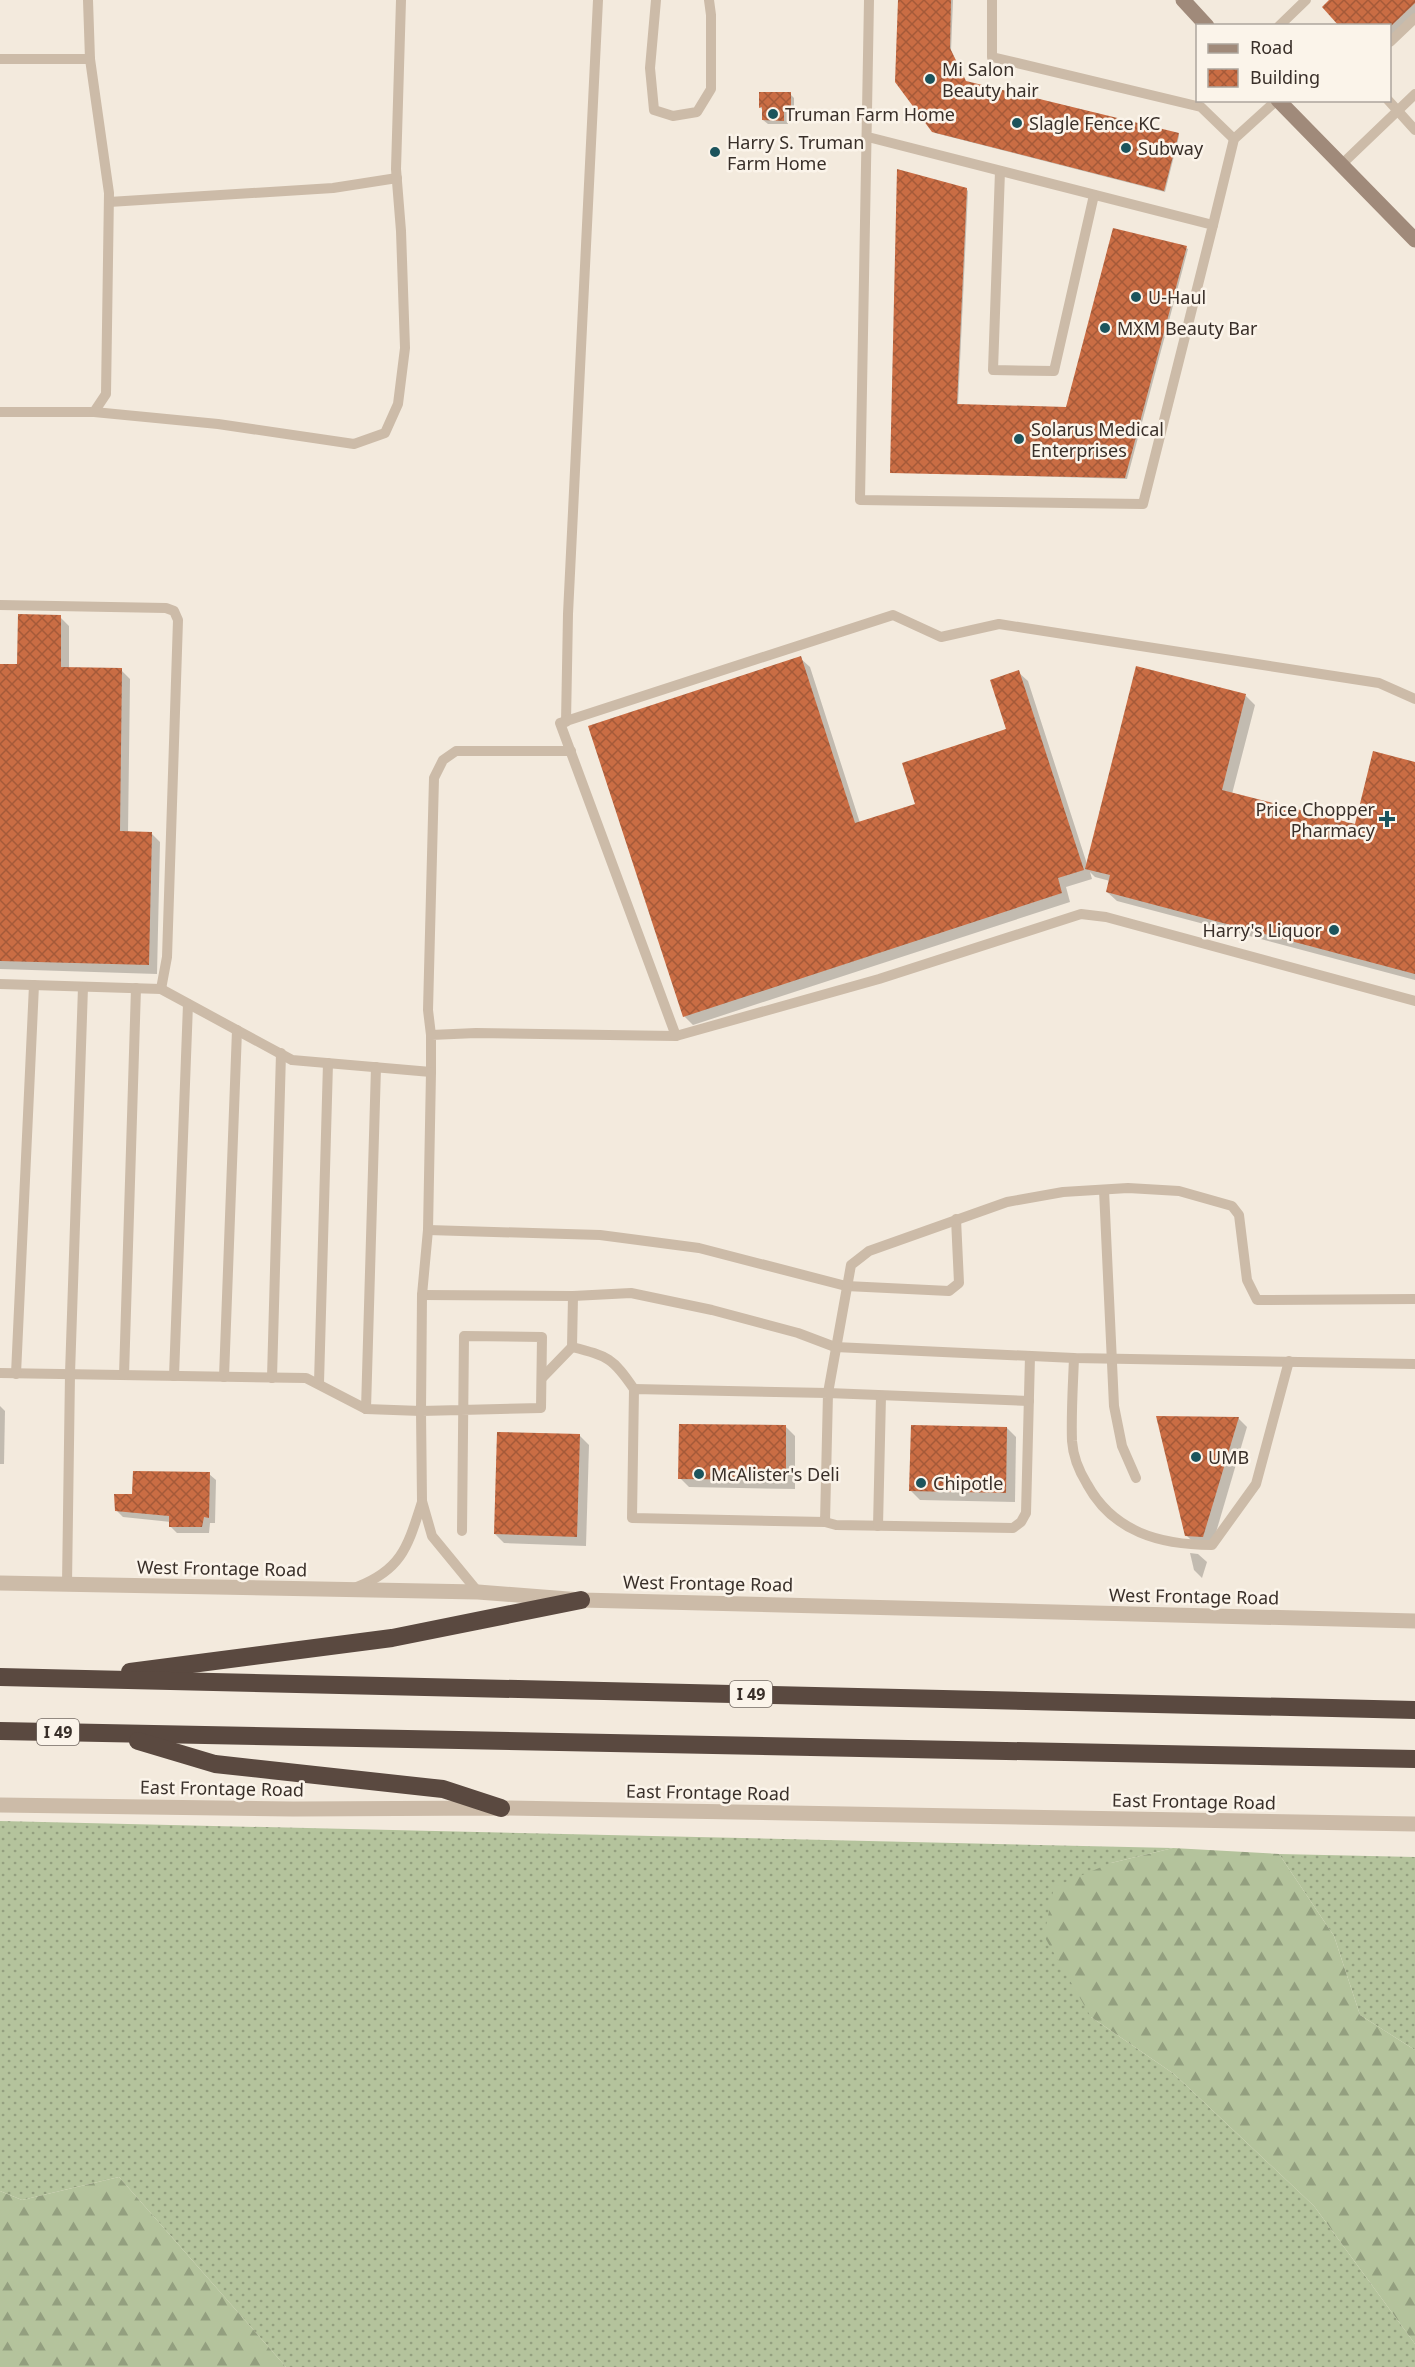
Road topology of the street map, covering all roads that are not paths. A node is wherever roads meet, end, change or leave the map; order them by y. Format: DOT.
graph roads {
  1 [pos="88,0"];
  2 [pos="401,0"];
  3 [pos="598,0"];
  4 [pos="656,0"];
  5 [pos="709,0"];
  6 [pos="869,0"];
  7 [pos="992,0"];
  8 [pos="1183,0"];
  9 [pos="1306,0"];
  10 [pos="1415,18"];
  11 [pos="1205,24"];
  12 [pos="1281,24"];
  13 [pos="1391,40"];
  14 [pos="0,59"];
  15 [pos="90,59"];
  16 [pos="1415,94"];
  17 [pos="1275,102"];
  18 [pos="1279,102"];
  19 [pos="1389,102"];
  20 [pos="1396,112"];
  21 [pos="1415,130"];
  22 [pos="868,137"];
  23 [pos="1234,139"];
  24 [pos="1341,165"];
  25 [pos="1000,171"];
  26 [pos="397,178"];
  27 [pos="1094,195"];
  28 [pos="109,202"];
  29 [pos="1213,225"];
  30 [pos="1415,240"];
  31 [pos="0,412"];
  32 [pos="94,412"];
  33 [pos="0,605"];
  34 [pos="1415,699"];
  35 [pos="566,722"];
  36 [pos="571,751"];
  37 [pos="0,984"];
  38 [pos="34,985"];
  39 [pos="83,987"];
  40 [pos="136,988"];
  41 [pos="161,989"];
  42 [pos="1415,1001"];
  43 [pos="188,1004"];
  44 [pos="237,1030"];
  45 [pos="430,1035"];
  46 [pos="676,1036"];
  47 [pos="280,1053"];
  48 [pos="328,1063"];
  49 [pos="376,1067"];
  50 [pos="431,1072"];
  51 [pos="1104,1190"];
  52 [pos="957,1219"];
  53 [pos="428,1230"];
  54 [pos="846,1286"];
  55 [pos="422,1295"];
  56 [pos="573,1296"];
  57 [pos="1415,1299"];
  58 [pos="572,1347"];
  59 [pos="835,1347"];
  60 [pos="1030,1356"];
  61 [pos="1074,1358"];
  62 [pos="1113,1358"];
  63 [pos="1289,1361"];
  64 [pos="1415,1364"];
  65 [pos="0,1373"];
  66 [pos="16,1374"];
  67 [pos="70,1374"];
  68 [pos="124,1375"];
  69 [pos="174,1376"];
  70 [pos="224,1377"];
  71 [pos="272,1378"];
  72 [pos="542,1378"];
  73 [pos="319,1383"];
  74 [pos="634,1389"];
  75 [pos="828,1393"];
  76 [pos="881,1396"];
  77 [pos="1029,1401"];
  78 [pos="366,1408"];
  79 [pos="462,1410"];
  80 [pos="422,1411"];
  81 [pos="1136,1478"];
  82 [pos="422,1501"];
  83 [pos="825,1522"];
  84 [pos="878,1526"];
  85 [pos="462,1531"];
  86 [pos="0,1583"];
  87 [pos="67,1584"];
  88 [pos="349,1591"];
  89 [pos="478,1592"];
  90 [pos="581,1600"];
  91 [pos="1415,1621"];
  92 [pos="0,1677"];
  93 [pos="88,1679"];
  94 [pos="1415,1710"];
  95 [pos="0,1731"];
  96 [pos="116,1734"];
  97 [pos="1415,1759"];
  98 [pos="0,1805"];
  99 [pos="501,1808"];
  100 [pos="1415,1824"];
  1 -- 15 [label="lane"];
  2 -- 26 [label="lane"];
  3 -- 35 [label="lane"];
  4 -- 5 [label="lane"];
  6 -- 22 [label="lane"];
  7 -- 23 [label="lane"];
  8 -- 11 [label="main road"];
  9 -- 12 [label="lane"];
  10 -- 13 [label="lane"];
  14 -- 15 [label="lane"];
  15 -- 28 [label="lane"];
  16 -- 20 [label="lane"];
  17 -- 23 [label="lane"];
  18 -- 24 [label="main road"];
  19 -- 20 [label="lane"];
  20 -- 21 [label="lane"];
  20 -- 24 [label="lane"];
  22 -- 25 [label="lane"];
  22 -- 29 [label="lane"];
  23 -- 29 [label="lane"];
  24 -- 30 [label="main road"];
  25 -- 27 [label="lane"];
  25 -- 27 [label="lane"];
  26 -- 28 [label="lane"];
  26 -- 32 [label="lane"];
  27 -- 29 [label="lane"];
  28 -- 32 [label="lane"];
  31 -- 32 [label="lane"];
  33 -- 41 [label="lane"];
  34 -- 35 [label="lane"];
  35 -- 36 [label="lane"];
  36 -- 45 [label="lane"];
  36 -- 46 [label="lane"];
  37 -- 38 [label="lane"];
  38 -- 39 [label="lane"];
  38 -- 66 [label="lane"];
  39 -- 40 [label="lane"];
  39 -- 67 [label="lane"];
  40 -- 41 [label="lane"];
  40 -- 68 [label="lane"];
  41 -- 43 [label="lane"];
  42 -- 46 [label="lane"];
  43 -- 44 [label="lane"];
  43 -- 69 [label="lane"];
  44 -- 47 [label="lane"];
  44 -- 70 [label="lane"];
  45 -- 46 [label="lane"];
  45 -- 50 [label="lane"];
  47 -- 48 [label="lane"];
  47 -- 71 [label="lane"];
  48 -- 49 [label="lane"];
  48 -- 73 [label="lane"];
  49 -- 50 [label="lane"];
  49 -- 78 [label="lane"];
  50 -- 53 [label="lane"];
  51 -- 52 [label="lane"];
  51 -- 57 [label="lane"];
  51 -- 62 [label="lane"];
  52 -- 54 [label="lane"];
  52 -- 54 [label="lane"];
  53 -- 54 [label="lane"];
  53 -- 55 [label="lane"];
  54 -- 59 [label="lane"];
  55 -- 56 [label="lane"];
  55 -- 80 [label="lane"];
  56 -- 58 [label="lane"];
  56 -- 59 [label="lane"];
  58 -- 72 [label="lane"];
  58 -- 74 [label="lane"];
  59 -- 60 [label="lane"];
  59 -- 75 [label="lane"];
  60 -- 61 [label="lane"];
  60 -- 77 [label="lane"];
  61 -- 62 [label="lane"];
  61 -- 63 [label="lane"];
  62 -- 63 [label="lane"];
  62 -- 81 [label="lane"];
  63 -- 64 [label="lane"];
  65 -- 66 [label="lane"];
  66 -- 67 [label="lane"];
  67 -- 68 [label="lane"];
  67 -- 87 [label="lane"];
  68 -- 69 [label="lane"];
  69 -- 70 [label="lane"];
  70 -- 71 [label="lane"];
  71 -- 73 [label="lane"];
  72 -- 79 [label="lane"];
  72 -- 79 [label="lane"];
  73 -- 78 [label="lane"];
  74 -- 75 [label="lane"];
  74 -- 83 [label="lane"];
  75 -- 76 [label="lane"];
  75 -- 83 [label="lane"];
  76 -- 77 [label="lane"];
  76 -- 84 [label="lane"];
  77 -- 84 [label="lane"];
  78 -- 80 [label="lane"];
  79 -- 80 [label="lane"];
  79 -- 85 [label="lane"];
  80 -- 82 [label="lane"];
  82 -- 88 [label="lane"];
  82 -- 89 [label="lane"];
  83 -- 84 [label="lane"];
  86 -- 87 [label="street, West Frontage Road"];
  87 -- 88 [label="street, West Frontage Road"];
  88 -- 89 [label="street, West Frontage Road"];
  89 -- 90 [label="street, West Frontage Road"];
  90 -- 91 [label="street, West Frontage Road"];
  90 -- 93 [label="highway"];
  92 -- 93 [label="highway, I 49"];
  93 -- 94 [label="highway, I 49"];
  95 -- 96 [label="highway, I 49"];
  96 -- 97 [label="highway, I 49"];
  96 -- 99 [label="highway"];
  98 -- 99 [label="street, East Frontage Road"];
  99 -- 100 [label="street, East Frontage Road"];
}
